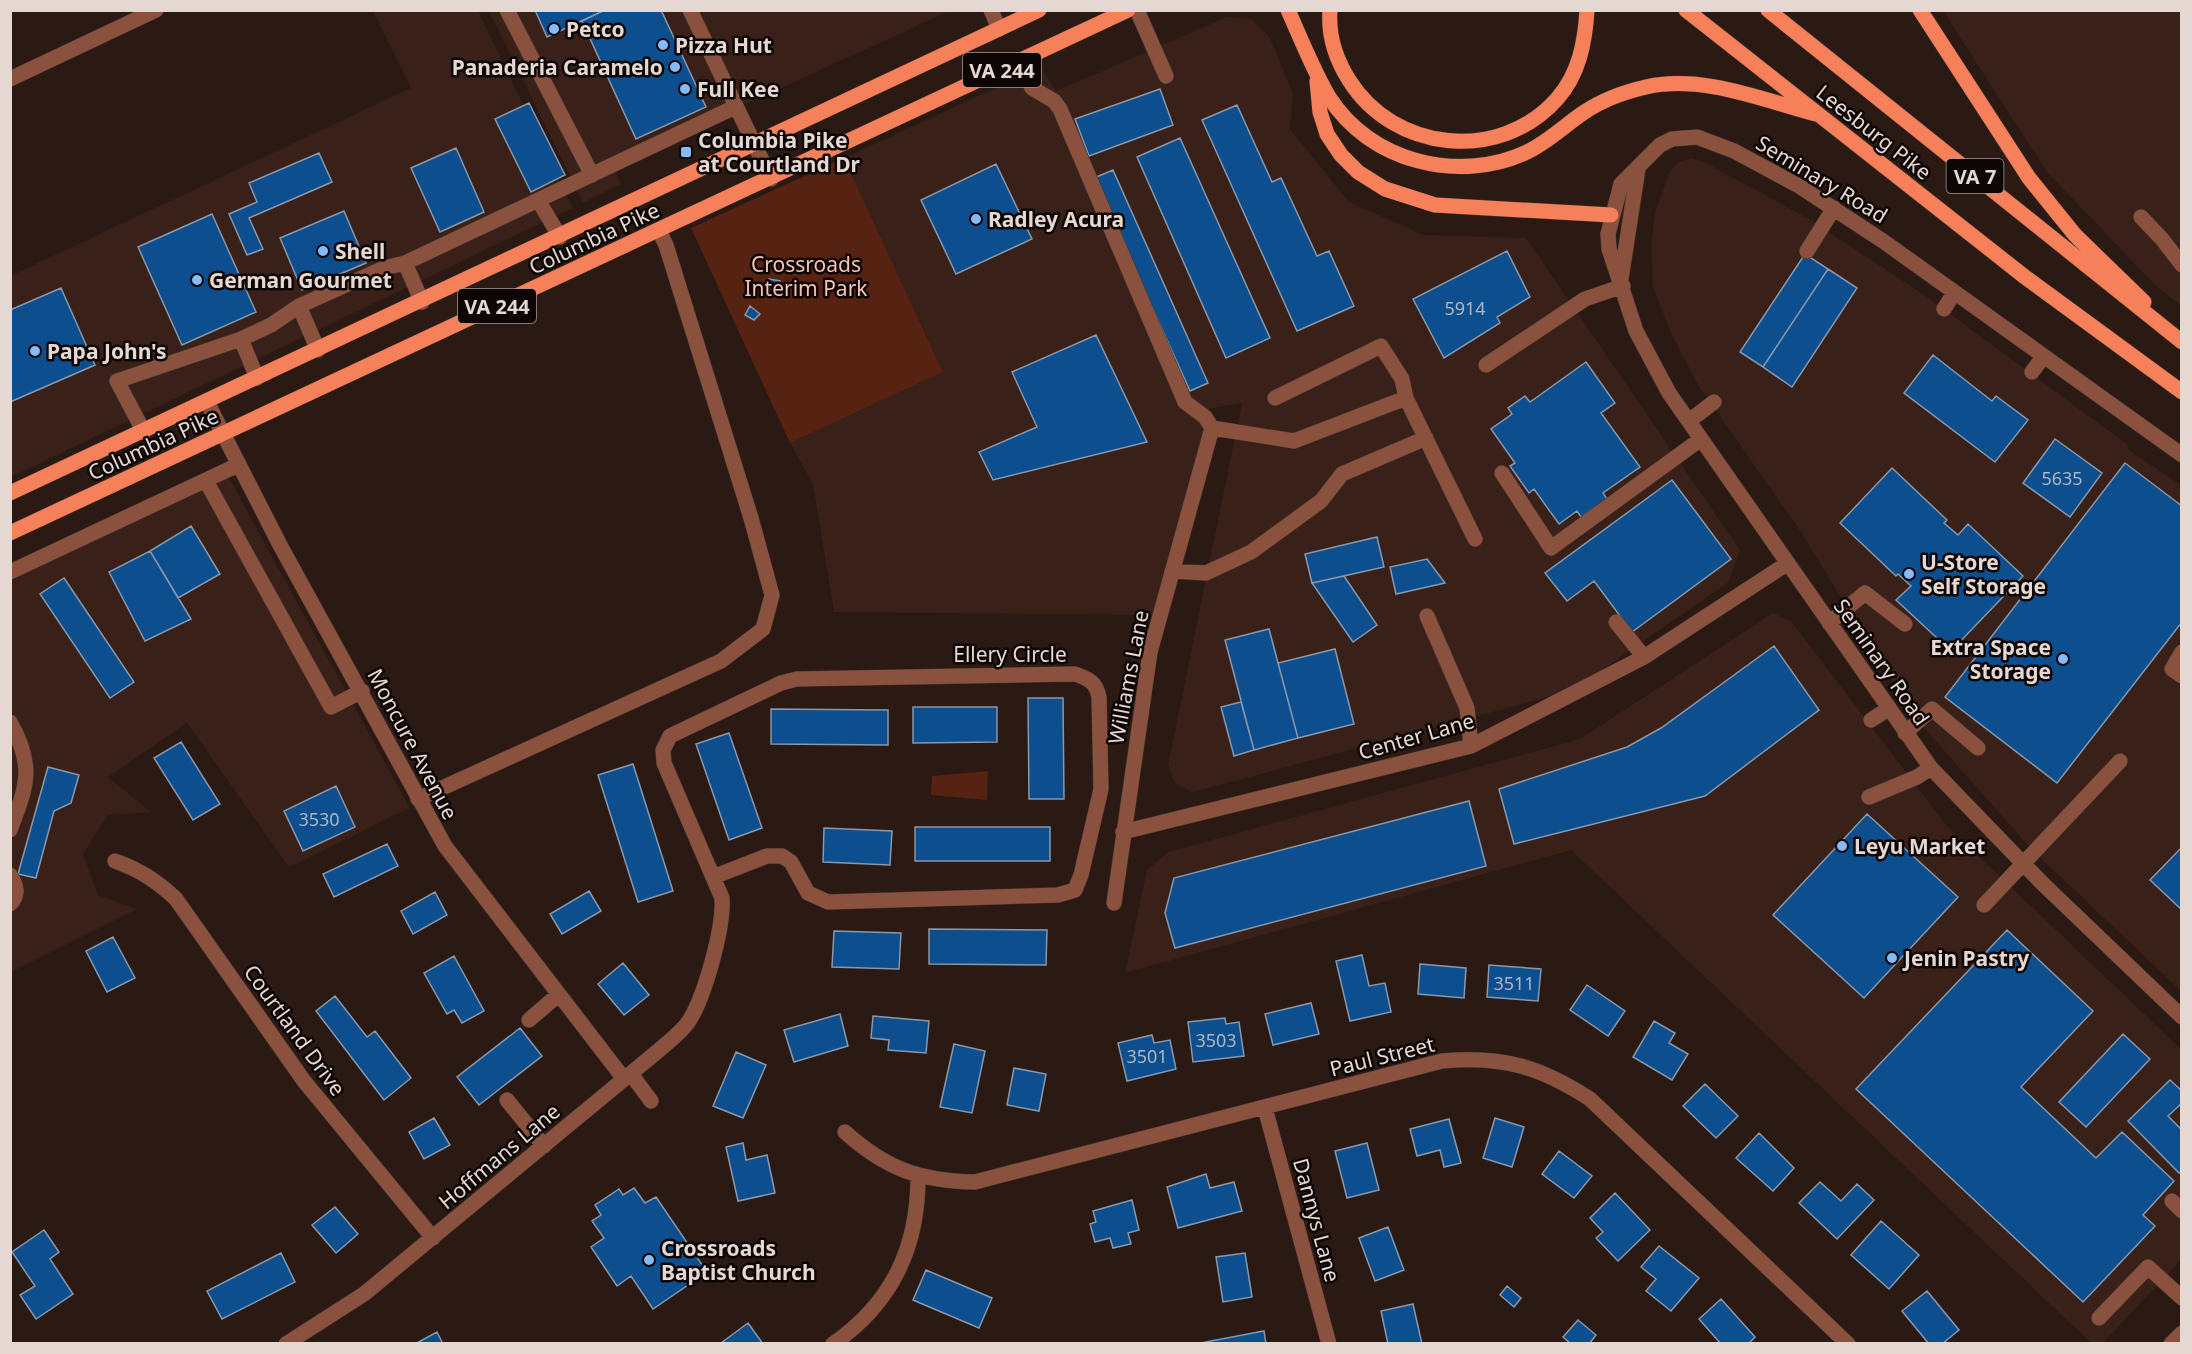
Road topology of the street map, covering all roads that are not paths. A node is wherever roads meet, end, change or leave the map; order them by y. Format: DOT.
graph roads {
  1 [pos="156,10"];
  2 [pos="507,10"];
  3 [pos="690,10"];
  4 [pos="991,10"];
  5 [pos="1039,10"];
  6 [pos="1128,10"];
  7 [pos="1137,10"];
  8 [pos="1288,10"];
  9 [pos="1330,10"];
  10 [pos="1587,10"];
  11 [pos="1686,10"];
  12 [pos="1768,10"];
  13 [pos="1920,10"];
  14 [pos="999,29"];
  15 [pos="1019,62"];
  16 [pos="1317,72"];
  17 [pos="1166,76"];
  18 [pos="10,79"];
  19 [pos="735,107"];
  20 [pos="1815,114"];
  21 [pos="755,146"];
  22 [pos="1638,169"];
  23 [pos="592,174"];
  24 [pos="771,179"];
  25 [pos="538,200"];
  26 [pos="1834,208"];
  27 [pos="1611,215"];
  28 [pos="2141,217"];
  29 [pos="659,231"];
  30 [pos="560,237"];
  31 [pos="1807,251"];
  32 [pos="405,263"];
  33 [pos="2181,266"];
  34 [pos="1622,283"];
  35 [pos="1954,293"];
  36 [pos="422,302"];
  37 [pos="298,306"];
  38 [pos="1944,309"];
  39 [pos="241,339"];
  40 [pos="2181,341"];
  41 [pos="318,350"];
  42 [pos="2043,357"];
  43 [pos="1486,365"];
  44 [pos="2032,372"];
  45 [pos="257,378"];
  46 [pos="2181,392"];
  47 [pos="1275,398"];
  48 [pos="1406,398"];
  49 [pos="207,402"];
  50 [pos="1713,402"];
  51 [pos="1689,421"];
  52 [pos="1212,428"];
  53 [pos="144,432"];
  54 [pos="223,435"];
  55 [pos="1426,438"];
  56 [pos="1701,439"];
  57 [pos="2181,455"];
  58 [pos="238,465"];
  59 [pos="1502,473"];
  60 [pos="206,481"];
  61 [pos="10,493"];
  62 [pos="10,533"];
  63 [pos="1475,539"];
  64 [pos="1788,563"];
  65 [pos="11,571"];
  66 [pos="1172,571"];
  67 [pos="1427,616"];
  68 [pos="1616,622"];
  69 [pos="1829,623"];
  70 [pos="1905,624"];
  71 [pos="2181,652"];
  72 [pos="1644,657"];
  73 [pos="2181,676"];
  74 [pos="362,691"];
  75 [pos="1888,710"];
  76 [pos="1871,720"];
  77 [pos="10,722"];
  78 [pos="1905,733"];
  79 [pos="1471,746"];
  80 [pos="1978,748"];
  81 [pos="2120,761"];
  82 [pos="1931,768"];
  83 [pos="1869,798"];
  84 [pos="418,799"];
  85 [pos="10,830"];
  86 [pos="1123,832"];
  87 [pos="115,861"];
  88 [pos="2023,864"];
  89 [pos="10,875"];
  90 [pos="713,877"];
  91 [pos="1114,903"];
  92 [pos="10,904"];
  93 [pos="1984,905"];
  94 [pos="709,972"];
  95 [pos="558,995"];
  96 [pos="2181,1017"];
  97 [pos="529,1020"];
  98 [pos="627,1077"];
  99 [pos="507,1100"];
  100 [pos="651,1101"];
  101 [pos="1265,1108"];
  102 [pos="845,1132"];
  103 [pos="544,1146"];
  104 [pos="918,1177"];
  105 [pos="433,1238"];
  106 [pos="2181,1298"];
  107 [pos="2099,1318"];
  108 [pos="2181,1333"];
  109 [pos="286,1344"];
  110 [pos="833,1344"];
  111 [pos="1329,1344"];
  112 [pos="1848,1344"];
  113 [pos="2171,1344"];
  1 -- 18 [label="street"];
  2 -- 23 [label="street"];
  3 -- 19 [label="street"];
  4 -- 14 [label="street"];
  5 -- 14 [label="main road, Columbia Pike / VA 244"];
  6 -- 15 [label="main road, Columbia Pike / VA 244"];
  7 -- 17 [label="street"];
  8 -- 16 [label="main road"];
  9 -- 10 [label="main road"];
  11 -- 20 [label="main road, Leesburg Pike / VA 7"];
  12 -- 40 [label="main road, Leesburg Pike / VA 7"];
  13 -- 40 [label="main road"];
  14 -- 21 [label="main road, Columbia Pike / VA 244"];
  15 -- 24 [label="main road, Columbia Pike / VA 244"];
  15 -- 52 [label="street"];
  16 -- 20 [label="main road"];
  16 -- 27 [label="main road"];
  19 -- 21 [label="street"];
  19 -- 23 [label="street"];
  20 -- 46 [label="main road, Leesburg Pike / VA 7"];
  21 -- 24 [label="street"];
  21 -- 30 [label="main road, Columbia Pike / VA 244"];
  22 -- 26 [label="street, Seminary Road"];
  22 -- 27 [label="street, Seminary Road"];
  22 -- 34 [label="street, Seminary Road"];
  23 -- 25 [label="street"];
  24 -- 29 [label="main road, Columbia Pike / VA 244"];
  25 -- 30 [label="street"];
  25 -- 32 [label="street"];
  26 -- 31 [label="street"];
  26 -- 35 [label="street, Seminary Road"];
  27 -- 34 [label="street, Seminary Road"];
  28 -- 33 [label="street"];
  29 -- 54 [label="main road, Columbia Pike / VA 244"];
  29 -- 84 [label="street"];
  30 -- 36 [label="main road, Columbia Pike / VA 244"];
  32 -- 36 [label="street"];
  32 -- 37 [label="street"];
  34 -- 43 [label="street"];
  34 -- 51 [label="street, Seminary Road"];
  35 -- 38 [label="street"];
  35 -- 42 [label="street, Seminary Road"];
  36 -- 41 [label="main road, Columbia Pike / VA 244"];
  37 -- 39 [label="street"];
  37 -- 41 [label="street"];
  39 -- 45 [label="street"];
  39 -- 53 [label="street"];
  41 -- 45 [label="main road, Columbia Pike / VA 244"];
  42 -- 44 [label="street"];
  42 -- 57 [label="street, Seminary Road"];
  45 -- 49 [label="main road, Columbia Pike / VA 244"];
  47 -- 48 [label="street"];
  48 -- 52 [label="street"];
  48 -- 55 [label="street"];
  49 -- 53 [label="main road, Columbia Pike / VA 244"];
  49 -- 54 [label="street, Moncure Avenue"];
  50 -- 51 [label="street"];
  51 -- 56 [label="street, Seminary Road"];
  52 -- 66 [label="street, Williams Lane"];
  53 -- 61 [label="main road, Columbia Pike / VA 244"];
  54 -- 58 [label="street, Moncure Avenue"];
  54 -- 62 [label="main road, Columbia Pike / VA 244"];
  55 -- 63 [label="street"];
  55 -- 66 [label="street"];
  56 -- 59 [label="street"];
  56 -- 64 [label="street, Seminary Road"];
  58 -- 60 [label="street"];
  58 -- 74 [label="street, Moncure Avenue"];
  60 -- 65 [label="street"];
  60 -- 74 [label="street"];
  64 -- 69 [label="street, Seminary Road"];
  64 -- 72 [label="street, Center Lane"];
  66 -- 86 [label="street, Williams Lane"];
  67 -- 79 [label="street"];
  68 -- 72 [label="street"];
  69 -- 70 [label="street"];
  69 -- 75 [label="street, Seminary Road"];
  71 -- 73 [label="street"];
  72 -- 79 [label="street, Center Lane"];
  74 -- 84 [label="street, Moncure Avenue"];
  75 -- 76 [label="street"];
  75 -- 78 [label="street, Seminary Road"];
  77 -- 85 [label="street"];
  78 -- 80 [label="street"];
  78 -- 82 [label="street, Seminary Road"];
  79 -- 86 [label="street, Center Lane"];
  81 -- 88 [label="street"];
  82 -- 83 [label="street"];
  82 -- 88 [label="street, Seminary Road"];
  84 -- 95 [label="street, Moncure Avenue"];
  86 -- 91 [label="street, Williams Lane"];
  87 -- 105 [label="street, Courtland Drive"];
  88 -- 93 [label="street"];
  88 -- 96 [label="street, Seminary Road"];
  89 -- 92 [label="street"];
  90 -- 90 [label="street, Ellery Circle"];
  90 -- 94 [label="street, Ellery Circle"];
  94 -- 98 [label="street, Hoffmans Lane"];
  95 -- 97 [label="street"];
  95 -- 98 [label="street, Moncure Avenue"];
  98 -- 100 [label="street, Moncure Avenue"];
  98 -- 103 [label="street, Hoffmans Lane"];
  99 -- 103 [label="street"];
  101 -- 104 [label="street, Paul Street"];
  101 -- 111 [label="street, Dannys Lane"];
  101 -- 112 [label="street, Paul Street"];
  102 -- 104 [label="street, Paul Street"];
  103 -- 105 [label="street, Hoffmans Lane"];
  104 -- 110 [label="street"];
  105 -- 109 [label="street, Hoffmans Lane"];
  106 -- 107 [label="street"];
  108 -- 113 [label="street"];
}
